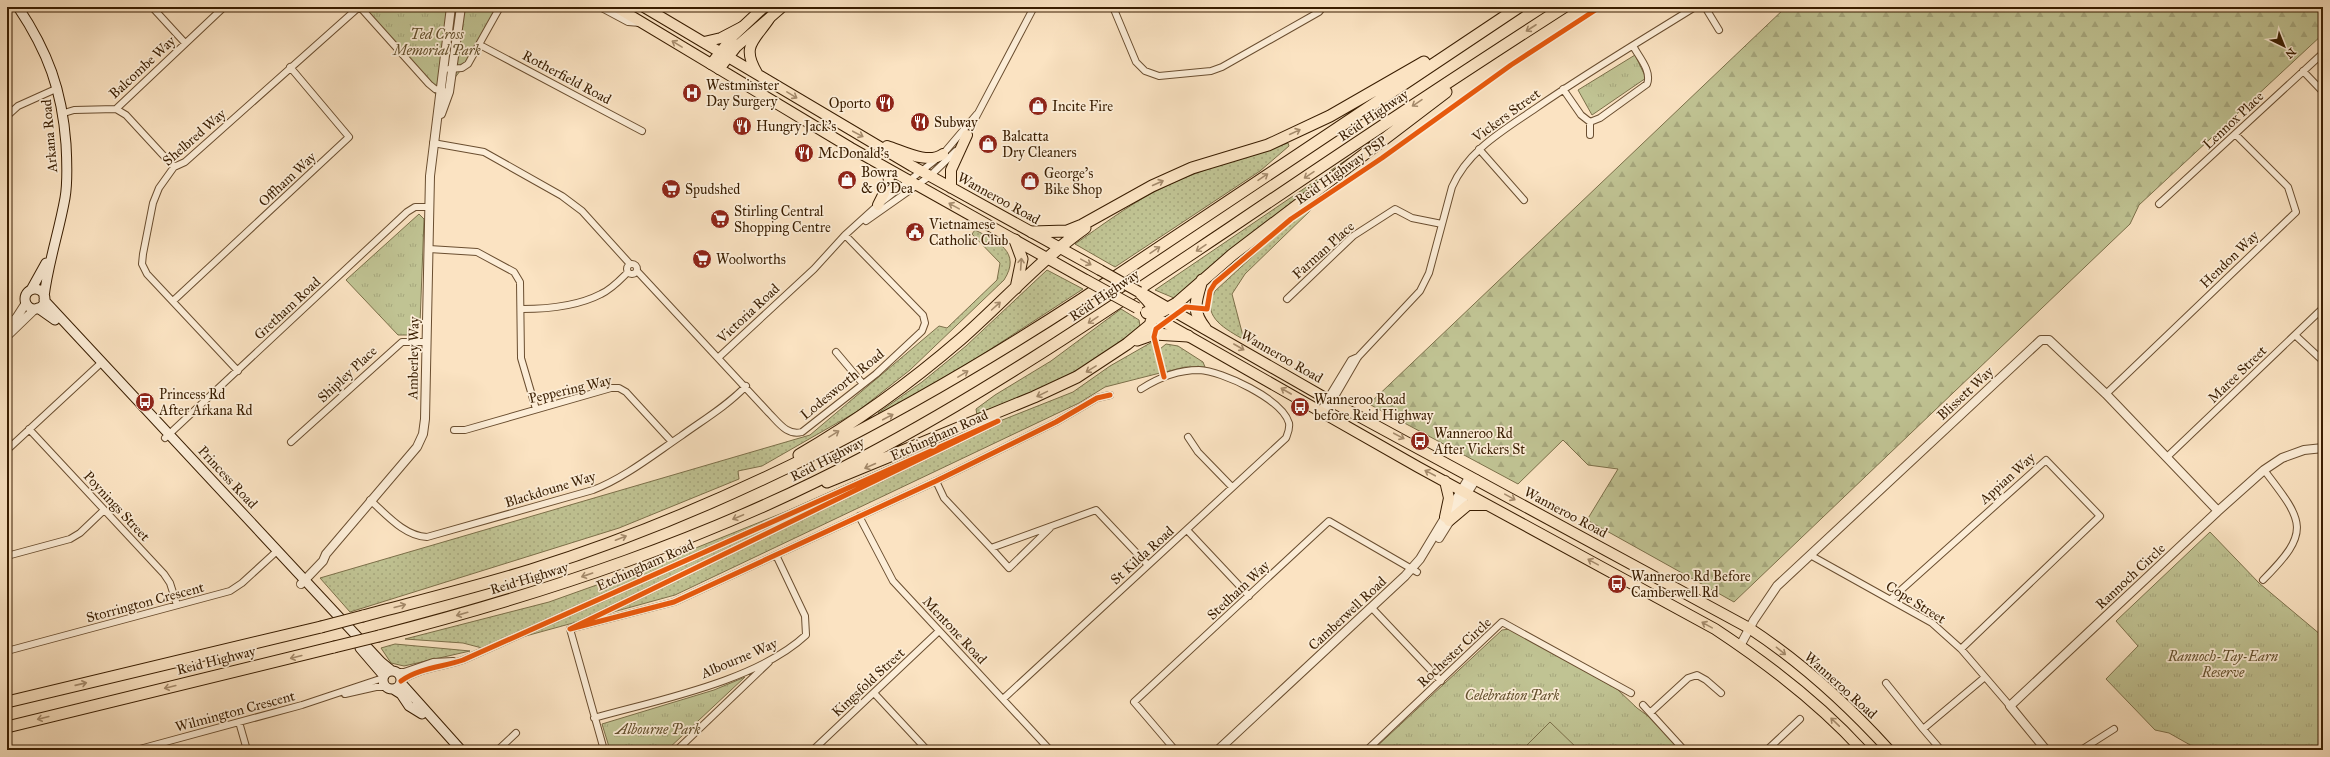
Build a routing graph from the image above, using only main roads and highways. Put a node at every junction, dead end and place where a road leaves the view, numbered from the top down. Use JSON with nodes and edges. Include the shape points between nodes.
{"nodes":[{"id":1,"x":18,"y":7,"type":"edge"},
{"id":2,"x":616,"y":7,"type":"edge"},
{"id":3,"x":644,"y":7,"type":"edge"},
{"id":4,"x":764,"y":7,"type":"edge"},
{"id":5,"x":782,"y":7,"type":"edge"},
{"id":6,"x":1519,"y":7,"type":"edge"},
{"id":7,"x":1564,"y":7,"type":"edge"},
{"id":8,"x":769,"y":19,"type":"junction"},
{"id":9,"x":742,"y":27,"type":"junction"},
{"id":10,"x":1477,"y":34,"type":"junction"},
{"id":11,"x":704,"y":42,"type":"junction"},
{"id":12,"x":1496,"y":51,"type":"junction"},
{"id":13,"x":724,"y":54,"type":"junction"},
{"id":14,"x":715,"y":66,"type":"junction"},
{"id":15,"x":758,"y":75,"type":"junction"},
{"id":16,"x":967,"y":135,"type":"road end"},
{"id":17,"x":872,"y":142,"type":"junction"},
{"id":18,"x":943,"y":154,"type":"road end"},
{"id":19,"x":888,"y":169,"type":"junction"},
{"id":20,"x":951,"y":188,"type":"junction"},
{"id":21,"x":1125,"y":200,"type":"junction"},
{"id":22,"x":878,"y":205,"type":"road end"},
{"id":23,"x":1032,"y":232,"type":"junction"},
{"id":24,"x":1015,"y":240,"type":"junction"},
{"id":25,"x":53,"y":248,"type":"junction"},
{"id":26,"x":1060,"y":248,"type":"junction"},
{"id":27,"x":1048,"y":258,"type":"junction"},
{"id":28,"x":1202,"y":280,"type":"junction"},
{"id":29,"x":1016,"y":288,"type":"junction"},
{"id":30,"x":31,"y":290,"type":"junction"},
{"id":31,"x":1146,"y":296,"type":"junction"},
{"id":32,"x":44,"y":299,"type":"junction"},
{"id":33,"x":1170,"y":307,"type":"junction"},
{"id":34,"x":37,"y":309,"type":"junction"},
{"id":35,"x":1148,"y":312,"type":"junction"},
{"id":36,"x":1205,"y":328,"type":"junction"},
{"id":37,"x":1188,"y":336,"type":"junction"},
{"id":38,"x":1127,"y":344,"type":"junction"},
{"id":39,"x":99,"y":365,"type":"junction"},
{"id":40,"x":1445,"y":481,"type":"junction"},
{"id":41,"x":740,"y":490,"type":"junction"},
{"id":42,"x":774,"y":502,"type":"junction"},
{"id":43,"x":1489,"y":505,"type":"junction"},
{"id":44,"x":389,"y":674,"type":"junction"},
{"id":45,"x":401,"y":682,"type":"junction"},
{"id":46,"x":390,"y":688,"type":"junction"},
{"id":47,"x":7,"y":702,"type":"edge"},
{"id":48,"x":7,"y":727,"type":"edge"},
{"id":49,"x":455,"y":750,"type":"edge"},
{"id":50,"x":461,"y":750,"type":"edge"},
{"id":51,"x":1862,"y":750,"type":"edge"},
{"id":52,"x":1889,"y":750,"type":"edge"}],
"edges":[{"from":1,"to":25,"type":"main road","name":"Arkana Road","via":[[48,58],[64,113],[68,166],[65,198]]},
{"from":14,"to":2,"type":"main road","name":"Wanneroo Road","one_way":true},
{"from":3,"to":11,"type":"main road","name":"Wanneroo Road"},
{"from":4,"to":9,"type":"main road"},
{"from":5,"to":8,"type":"main road"},
{"from":6,"to":10,"type":"highway","name":"Reid Highway"},
{"from":7,"to":12,"type":"highway","name":"Reid Highway","one_way":true},
{"from":8,"to":13,"type":"main road"},
{"from":8,"to":15,"type":"main road","via":[[748,50],[750,62]]},
{"from":9,"to":11,"type":"main road","via":[[721,38]]},
{"from":9,"to":13,"type":"main road"},
{"from":21,"to":10,"type":"highway","one_way":true,"via":[[1192,168],[1268,145],[1330,116],[1417,65]]},
{"from":41,"to":10,"type":"highway","name":"Reid Highway","one_way":true,"via":[[892,415],[1014,343]]},
{"from":11,"to":13,"type":"main road","name":"Wanneroo Road"},
{"from":12,"to":28,"type":"highway"},
{"from":12,"to":42,"type":"highway","name":"Reid Highway","one_way":true,"via":[[1044,353],[957,406],[860,460]]},
{"from":13,"to":14,"type":"main road"},
{"from":13,"to":15,"type":"main road","name":"Wanneroo Road"},
{"from":14,"to":19,"type":"main road","name":"Wanneroo Road"},
{"from":15,"to":17,"type":"main road","name":"Wanneroo Road","one_way":true},
{"from":16,"to":20,"type":"main road","via":[[951,170]]},
{"from":17,"to":18,"type":"main road","via":[[926,159]]},
{"from":17,"to":20,"type":"main road","name":"Wanneroo Road"},
{"from":19,"to":22,"type":"main road","via":[[890,183]]},
{"from":24,"to":19,"type":"main road","name":"Wanneroo Road","one_way":true},
{"from":20,"to":23,"type":"main road","name":"Wanneroo Road"},
{"from":21,"to":23,"type":"highway","via":[[1067,231]]},
{"from":21,"to":26,"type":"highway"},
{"from":23,"to":26,"type":"main road","name":"Wanneroo Road"},
{"from":24,"to":27,"type":"main road","name":"Wanneroo Road"},
{"from":29,"to":24,"type":"highway","one_way":true,"via":[[1022,259]]},
{"from":25,"to":30,"type":"main road","name":"Arkana Road"},
{"from":25,"to":32,"type":"main road","name":"Arkana Road"},
{"from":26,"to":27,"type":"highway"},
{"from":26,"to":31,"type":"main road","name":"Wanneroo Road","one_way":true,"bridge":true},
{"from":27,"to":29,"type":"highway"},
{"from":27,"to":35,"type":"main road","name":"Wanneroo Road","bridge":true},
{"from":28,"to":33,"type":"highway"},
{"from":28,"to":36,"type":"highway","via":[[1196,314]]},
{"from":41,"to":29,"type":"highway","one_way":true,"via":[[827,439],[884,401],[961,339]]},
{"from":30,"to":32,"type":"main road","via":[[40,291]]},
{"from":30,"to":34,"type":"main road","via":[[26,295],[26,303]]},
{"from":31,"to":33,"type":"main road","name":"Wanneroo Road"},
{"from":31,"to":35,"type":"highway"},
{"from":32,"to":34,"type":"main road"},
{"from":32,"to":39,"type":"main road","name":"Princess Road"},
{"from":33,"to":35,"type":"highway"},
{"from":33,"to":36,"type":"main road","name":"Wanneroo Road"},
{"from":34,"to":39,"type":"main road","name":"Princess Road","via":[[49,314]]},
{"from":35,"to":37,"type":"main road","name":"Wanneroo Road"},
{"from":35,"to":38,"type":"highway","via":[[1150,325]]},
{"from":36,"to":52,"type":"main road","name":"Wanneroo Road","one_way":true,"via":[[1330,400],[1749,628],[1826,688]]},
{"from":37,"to":38,"type":"highway","via":[[1154,334]]},
{"from":40,"to":37,"type":"main road","name":"Wanneroo Road","one_way":true},
{"from":38,"to":42,"type":"highway","one_way":true,"via":[[1077,377],[1034,398],[859,471]]},
{"from":39,"to":44,"type":"main road","name":"Princess Road"},
{"from":40,"to":43,"type":"main road","name":"Wanneroo Road"},
{"from":40,"to":43,"type":"main road","via":[[1449,498],[1447,519],[1468,505]]},
{"from":47,"to":41,"type":"highway","name":"Reid Highway","one_way":true,"bridge":true,"via":[[321,627],[532,570]]},
{"from":42,"to":48,"type":"highway","name":"Reid Highway","one_way":true,"bridge":true,"via":[[613,567],[536,592],[334,648]]},
{"from":51,"to":43,"type":"main road","name":"Wanneroo Road","one_way":true,"via":[[1811,700],[1715,629]]},
{"from":44,"to":45,"type":"main road","via":[[400,675]]},
{"from":44,"to":46,"type":"main road"},
{"from":45,"to":46,"type":"main road"},
{"from":45,"to":50,"type":"main road"},
{"from":46,"to":49,"type":"main road","via":[[401,694],[409,706],[422,714]]}]}
